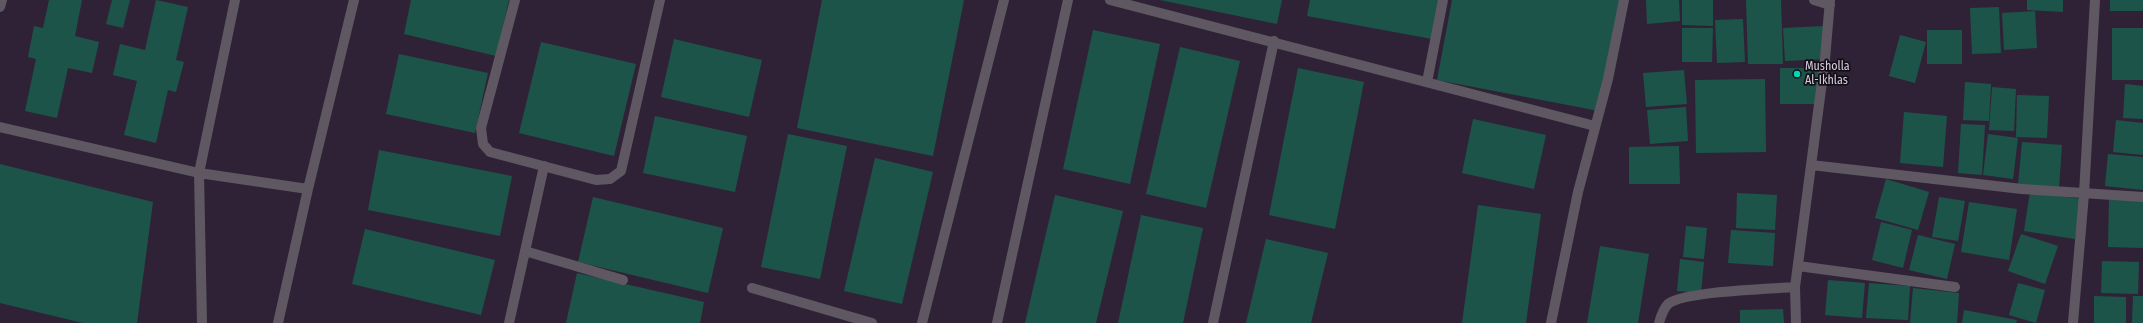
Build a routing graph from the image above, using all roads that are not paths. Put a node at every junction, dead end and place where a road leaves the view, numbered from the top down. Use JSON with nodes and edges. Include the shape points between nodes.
{"nodes":[{"id":1,"x":2,"y":0,"type":"edge"},
{"id":2,"x":235,"y":0,"type":"edge"},
{"id":3,"x":354,"y":0,"type":"edge"},
{"id":4,"x":515,"y":0,"type":"edge"},
{"id":5,"x":660,"y":0,"type":"edge"},
{"id":6,"x":1004,"y":0,"type":"edge"},
{"id":7,"x":1068,"y":0,"type":"edge"},
{"id":8,"x":1110,"y":0,"type":"edge"},
{"id":9,"x":1443,"y":0,"type":"edge"},
{"id":10,"x":1624,"y":0,"type":"edge"},
{"id":11,"x":1814,"y":0,"type":"edge"},
{"id":12,"x":2095,"y":0,"type":"edge"},
{"id":13,"x":1830,"y":3,"type":"edge"},
{"id":14,"x":0,"y":7,"type":"edge"},
{"id":15,"x":1274,"y":41,"type":"junction"},
{"id":16,"x":1427,"y":82,"type":"junction"},
{"id":17,"x":1595,"y":126,"type":"junction"},
{"id":18,"x":0,"y":127,"type":"edge"},
{"id":19,"x":1811,"y":165,"type":"junction"},
{"id":20,"x":544,"y":166,"type":"junction"},
{"id":21,"x":199,"y":173,"type":"junction"},
{"id":22,"x":308,"y":189,"type":"junction"},
{"id":23,"x":2084,"y":194,"type":"junction"},
{"id":24,"x":2143,"y":197,"type":"edge"},
{"id":25,"x":525,"y":252,"type":"junction"},
{"id":26,"x":1798,"y":266,"type":"junction"},
{"id":27,"x":623,"y":280,"type":"dead end"},
{"id":28,"x":1795,"y":287,"type":"junction"},
{"id":29,"x":1955,"y":287,"type":"dead end"},
{"id":30,"x":752,"y":288,"type":"dead end"},
{"id":31,"x":202,"y":323,"type":"edge"},
{"id":32,"x":278,"y":323,"type":"edge"},
{"id":33,"x":509,"y":323,"type":"edge"},
{"id":34,"x":872,"y":323,"type":"edge"},
{"id":35,"x":922,"y":323,"type":"edge"},
{"id":36,"x":997,"y":323,"type":"edge"},
{"id":37,"x":1213,"y":323,"type":"edge"},
{"id":38,"x":1551,"y":323,"type":"edge"},
{"id":39,"x":1659,"y":323,"type":"edge"},
{"id":40,"x":1796,"y":323,"type":"edge"},
{"id":41,"x":2073,"y":323,"type":"edge"}],
"edges":[{"from":1,"to":14,"type":"street"},
{"from":2,"to":21,"type":"street"},
{"from":3,"to":22,"type":"street"},
{"from":4,"to":20,"type":"street","via":[[481,136],[483,144],[490,152]]},
{"from":5,"to":20,"type":"street","via":[[621,171],[610,179],[596,180]]},
{"from":6,"to":35,"type":"street"},
{"from":7,"to":36,"type":"street"},
{"from":8,"to":15,"type":"street"},
{"from":9,"to":16,"type":"street"},
{"from":10,"to":17,"type":"street","via":[[1608,79]]},
{"from":11,"to":13,"type":"street"},
{"from":12,"to":23,"type":"street"},
{"from":13,"to":19,"type":"street","via":[[1826,59]]},
{"from":15,"to":16,"type":"street"},
{"from":15,"to":37,"type":"street"},
{"from":16,"to":17,"type":"street"},
{"from":17,"to":38,"type":"street","via":[[1578,192]]},
{"from":18,"to":21,"type":"street"},
{"from":19,"to":23,"type":"street"},
{"from":19,"to":26,"type":"street"},
{"from":20,"to":25,"type":"street"},
{"from":21,"to":22,"type":"street"},
{"from":21,"to":31,"type":"street"},
{"from":22,"to":32,"type":"street"},
{"from":23,"to":24,"type":"street"},
{"from":23,"to":41,"type":"street"},
{"from":25,"to":27,"type":"street"},
{"from":25,"to":33,"type":"street"},
{"from":26,"to":28,"type":"street"},
{"from":26,"to":29,"type":"street"},
{"from":28,"to":39,"type":"street","via":[[1685,296],[1668,304]]},
{"from":28,"to":40,"type":"street"},
{"from":30,"to":34,"type":"street"}]}
